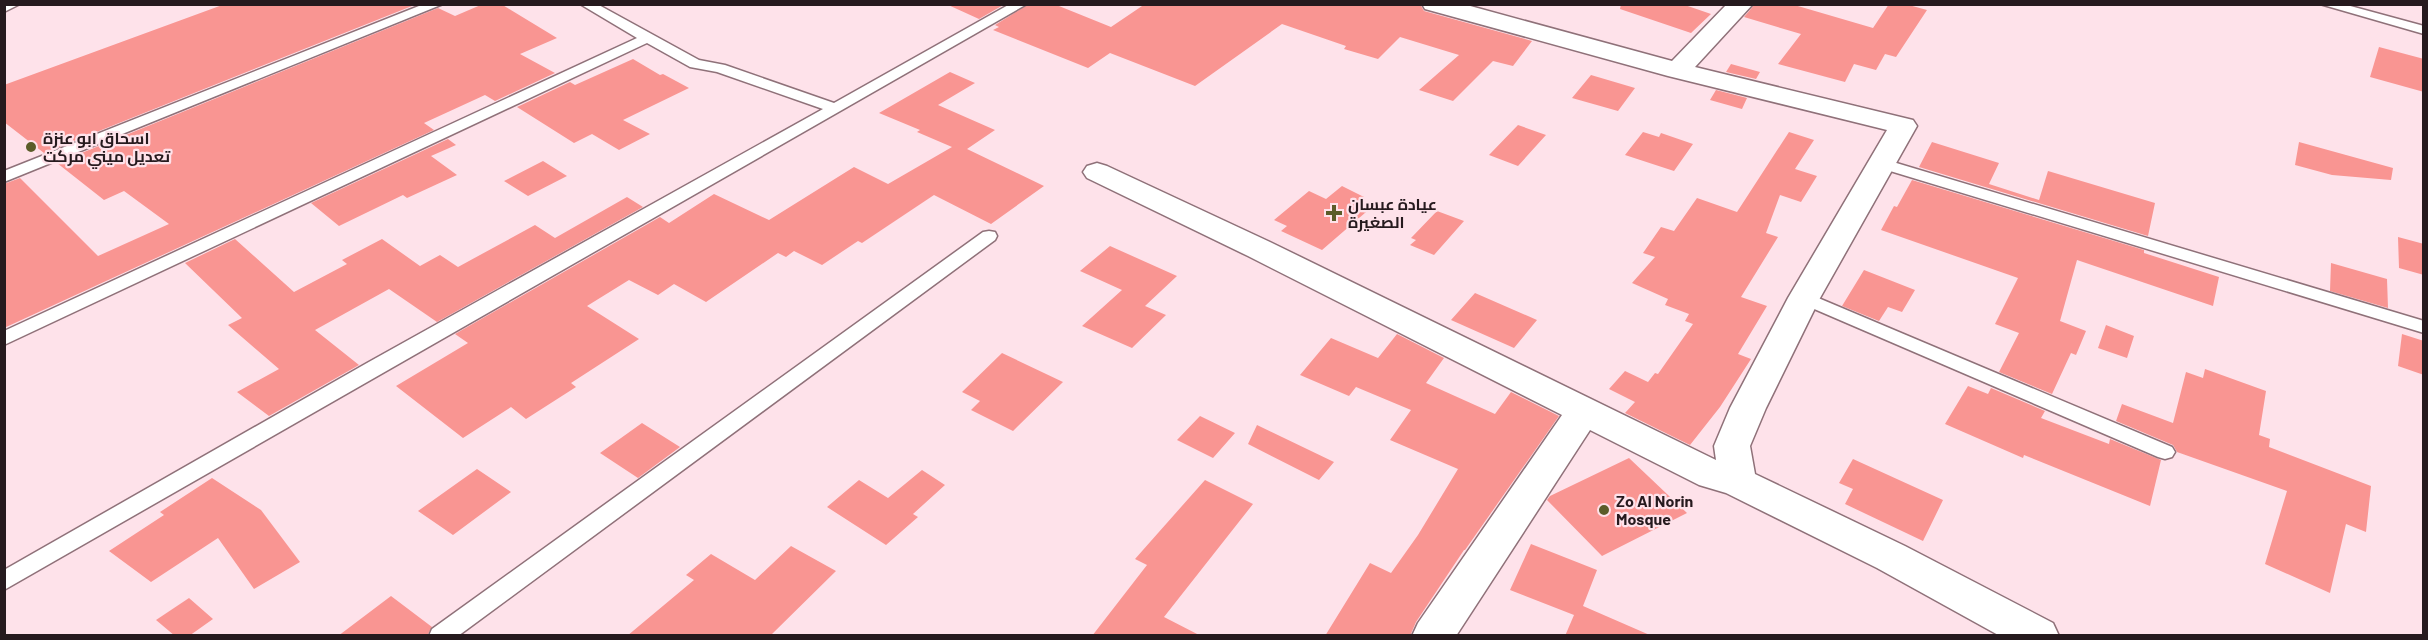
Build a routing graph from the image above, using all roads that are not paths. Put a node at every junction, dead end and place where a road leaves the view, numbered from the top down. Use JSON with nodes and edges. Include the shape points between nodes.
{"nodes":[{"id":1,"x":14,"y":4,"type":"edge"},
{"id":2,"x":437,"y":4,"type":"edge"},
{"id":3,"x":586,"y":4,"type":"edge"},
{"id":4,"x":1021,"y":4,"type":"edge"},
{"id":5,"x":1434,"y":4,"type":"edge"},
{"id":6,"x":1741,"y":4,"type":"edge"},
{"id":7,"x":2326,"y":4,"type":"edge"},
{"id":8,"x":4,"y":8,"type":"edge"},
{"id":9,"x":2371,"y":10,"type":"edge"},
{"id":10,"x":2424,"y":30,"type":"edge"},
{"id":11,"x":648,"y":38,"type":"junction"},
{"id":12,"x":1677,"y":70,"type":"junction"},
{"id":13,"x":837,"y":109,"type":"junction"},
{"id":14,"x":1883,"y":164,"type":"junction"},
{"id":15,"x":1096,"y":172,"type":"dead end"},
{"id":16,"x":4,"y":177,"type":"edge"},
{"id":17,"x":989,"y":236,"type":"dead end"},
{"id":18,"x":1804,"y":298,"type":"junction"},
{"id":19,"x":2424,"y":327,"type":"edge"},
{"id":20,"x":4,"y":339,"type":"edge"},
{"id":21,"x":1584,"y":410,"type":"junction"},
{"id":22,"x":2165,"y":452,"type":"dead end"},
{"id":23,"x":1737,"y":483,"type":"junction"},
{"id":24,"x":4,"y":581,"type":"edge"},
{"id":25,"x":440,"y":636,"type":"edge"},
{"id":26,"x":1433,"y":636,"type":"edge"},
{"id":27,"x":2037,"y":636,"type":"edge"}],
"edges":[{"from":1,"to":8,"type":"lane"},
{"from":2,"to":16,"type":"lane"},
{"from":3,"to":11,"type":"lane"},
{"from":4,"to":13,"type":"lane"},
{"from":5,"to":12,"type":"street"},
{"from":6,"to":12,"type":"street"},
{"from":7,"to":9,"type":"lane"},
{"from":9,"to":10,"type":"lane"},
{"from":11,"to":13,"type":"lane","via":[[695,64],[720,68]]},
{"from":11,"to":20,"type":"lane"},
{"from":12,"to":14,"type":"street","via":[[1903,126]]},
{"from":13,"to":24,"type":"lane"},
{"from":14,"to":18,"type":"street"},
{"from":14,"to":19,"type":"lane"},
{"from":15,"to":21,"type":"street"},
{"from":17,"to":25,"type":"lane"},
{"from":18,"to":22,"type":"lane"},
{"from":18,"to":23,"type":"street","via":[[1732,446]]},
{"from":21,"to":23,"type":"street","via":[[1712,475]]},
{"from":21,"to":26,"type":"street"},
{"from":23,"to":27,"type":"street","via":[[1891,557]]}]}
